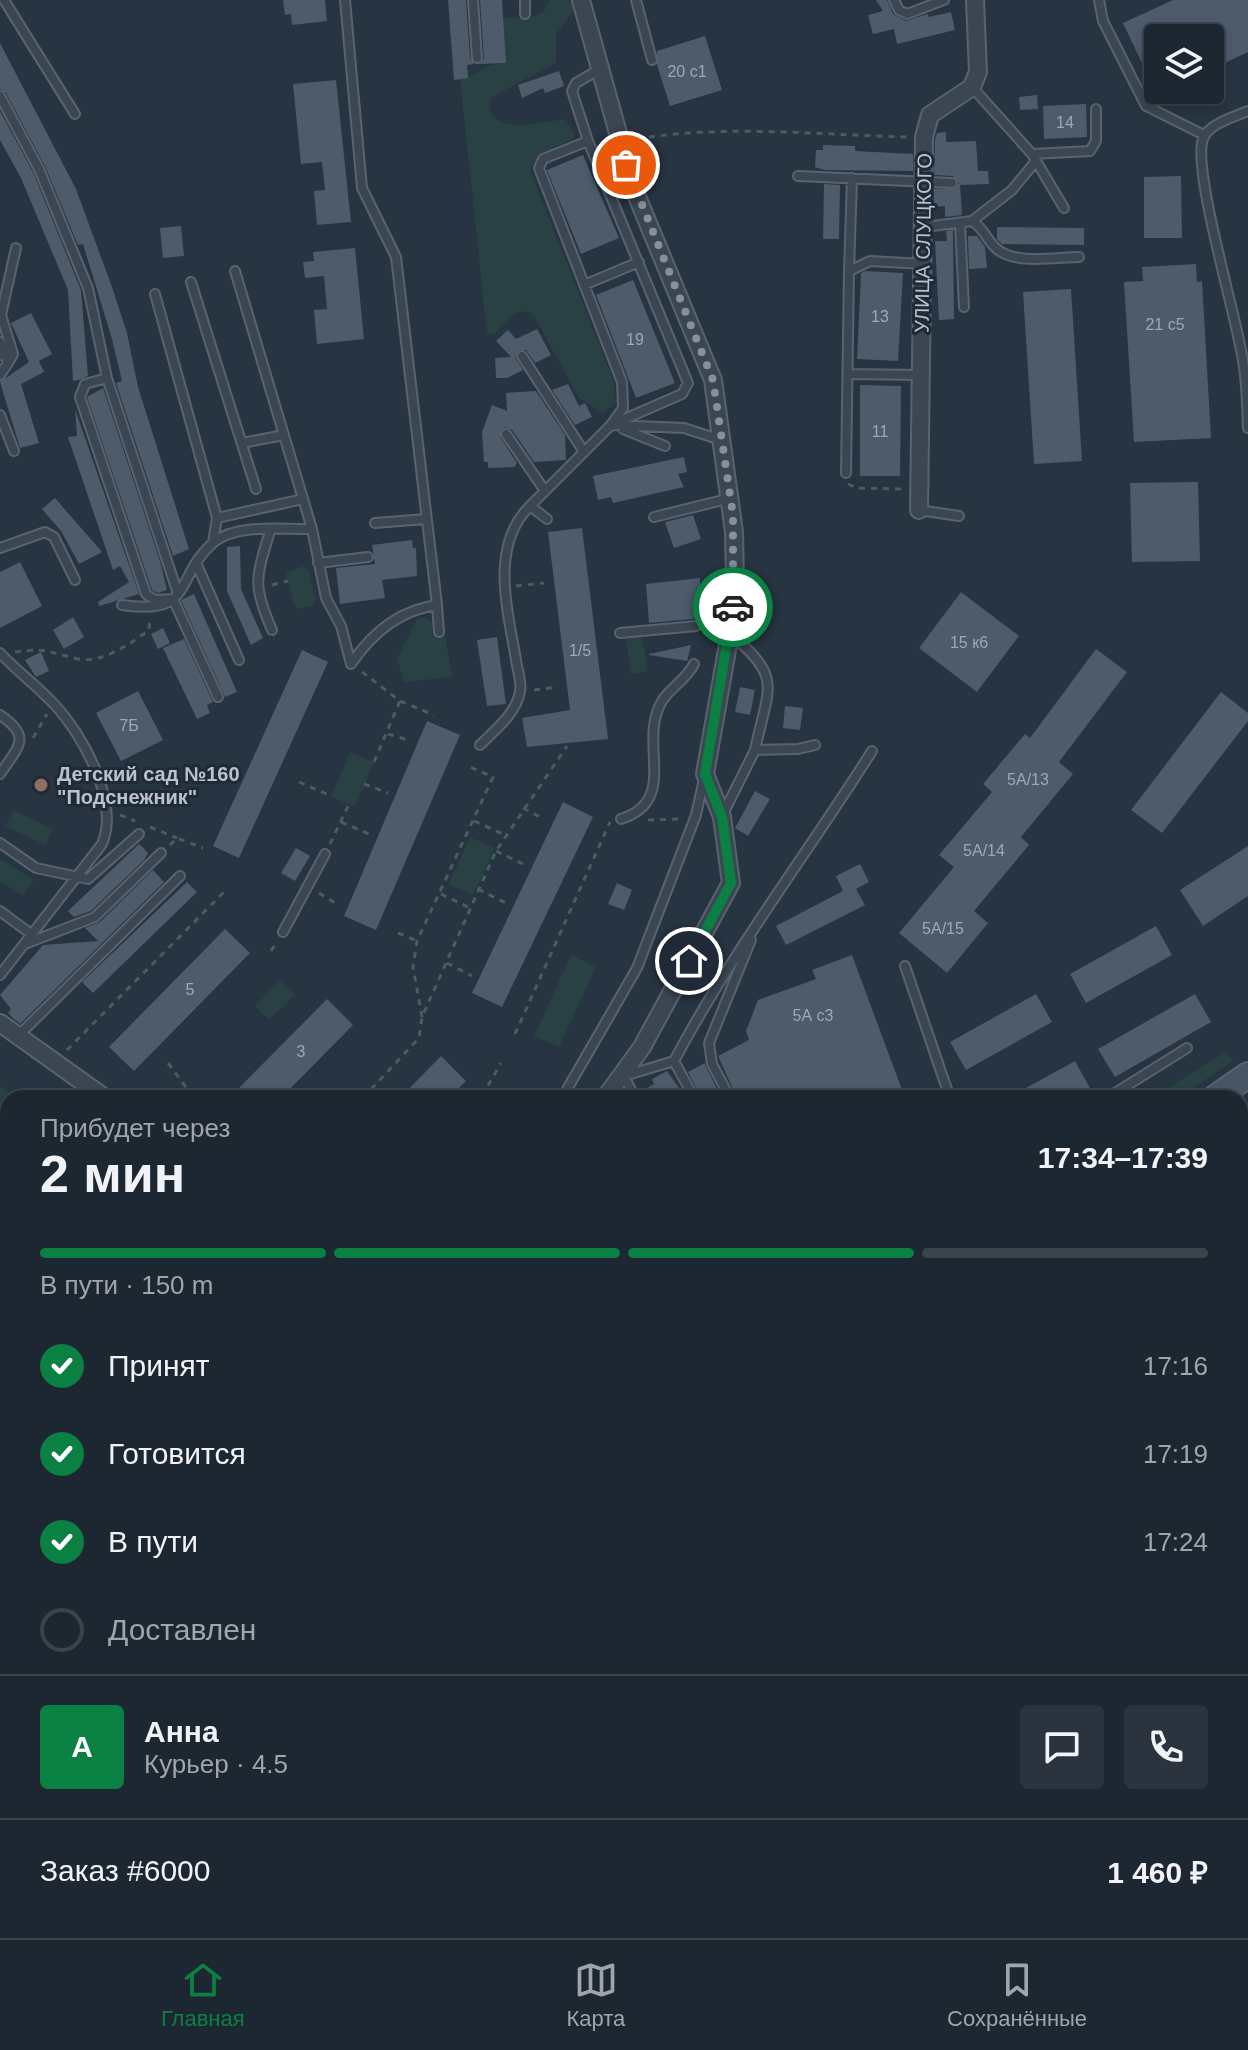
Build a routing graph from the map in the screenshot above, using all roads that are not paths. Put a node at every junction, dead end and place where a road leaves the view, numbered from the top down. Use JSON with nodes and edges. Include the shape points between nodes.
{"nodes":[{"id":1,"x":4,"y":0,"type":"edge"},
{"id":2,"x":345,"y":0,"type":"edge"},
{"id":3,"x":473,"y":0,"type":"edge"},
{"id":4,"x":525,"y":0,"type":"edge"},
{"id":5,"x":581,"y":0,"type":"edge"},
{"id":6,"x":636,"y":0,"type":"edge"},
{"id":7,"x":894,"y":0,"type":"edge"},
{"id":8,"x":944,"y":0,"type":"edge"},
{"id":9,"x":975,"y":0,"type":"edge"},
{"id":10,"x":1099,"y":0,"type":"edge"},
{"id":11,"x":525,"y":14,"type":"dead end"},
{"id":12,"x":477,"y":58,"type":"dead end"},
{"id":13,"x":652,"y":60,"type":"dead end"},
{"id":14,"x":600,"y":69,"type":"junction"},
{"id":15,"x":972,"y":87,"type":"junction"},
{"id":16,"x":0,"y":96,"type":"edge"},
{"id":17,"x":1096,"y":109,"type":"dead end"},
{"id":18,"x":1248,"y":111,"type":"edge"},
{"id":19,"x":75,"y":114,"type":"dead end"},
{"id":20,"x":1204,"y":135,"type":"junction"},
{"id":21,"x":588,"y":141,"type":"junction"},
{"id":22,"x":1034,"y":158,"type":"junction"},
{"id":23,"x":798,"y":176,"type":"dead end"},
{"id":24,"x":852,"y":178,"type":"junction"},
{"id":25,"x":924,"y":182,"type":"junction"},
{"id":26,"x":952,"y":183,"type":"dead end"},
{"id":27,"x":1064,"y":208,"type":"dead end"},
{"id":28,"x":972,"y":221,"type":"junction"},
{"id":29,"x":960,"y":223,"type":"junction"},
{"id":30,"x":924,"y":227,"type":"junction"},
{"id":31,"x":16,"y":248,"type":"dead end"},
{"id":32,"x":1079,"y":257,"type":"dead end"},
{"id":33,"x":639,"y":262,"type":"junction"},
{"id":34,"x":924,"y":265,"type":"junction"},
{"id":35,"x":235,"y":271,"type":"dead end"},
{"id":36,"x":849,"y":271,"type":"junction"},
{"id":37,"x":191,"y":282,"type":"dead end"},
{"id":38,"x":584,"y":285,"type":"junction"},
{"id":39,"x":155,"y":294,"type":"dead end"},
{"id":40,"x":964,"y":307,"type":"dead end"},
{"id":41,"x":0,"y":342,"type":"edge"},
{"id":42,"x":3,"y":353,"type":"edge"},
{"id":43,"x":522,"y":356,"type":"dead end"},
{"id":44,"x":8,"y":363,"type":"junction"},
{"id":45,"x":848,"y":374,"type":"junction"},
{"id":46,"x":0,"y":375,"type":"edge"},
{"id":47,"x":920,"y":375,"type":"junction"},
{"id":48,"x":107,"y":378,"type":"junction"},
{"id":49,"x":0,"y":415,"type":"edge"},
{"id":50,"x":611,"y":425,"type":"junction"},
{"id":51,"x":1248,"y":428,"type":"edge"},
{"id":52,"x":506,"y":434,"type":"dead end"},
{"id":53,"x":284,"y":435,"type":"junction"},
{"id":54,"x":722,"y":440,"type":"junction"},
{"id":55,"x":242,"y":443,"type":"junction"},
{"id":56,"x":665,"y":446,"type":"dead end"},
{"id":57,"x":14,"y":451,"type":"dead end"},
{"id":58,"x":584,"y":452,"type":"junction"},
{"id":59,"x":846,"y":473,"type":"road end"},
{"id":60,"x":256,"y":489,"type":"dead end"},
{"id":61,"x":545,"y":491,"type":"junction"},
{"id":62,"x":731,"y":498,"type":"junction"},
{"id":63,"x":303,"y":499,"type":"junction"},
{"id":64,"x":530,"y":506,"type":"junction"},
{"id":65,"x":919,"y":510,"type":"joint"},
{"id":66,"x":959,"y":516,"type":"dead end"},
{"id":67,"x":654,"y":517,"type":"dead end"},
{"id":68,"x":217,"y":518,"type":"junction"},
{"id":69,"x":426,"y":519,"type":"junction"},
{"id":70,"x":547,"y":519,"type":"dead end"},
{"id":71,"x":375,"y":523,"type":"dead end"},
{"id":72,"x":312,"y":529,"type":"junction"},
{"id":73,"x":270,"y":531,"type":"junction"},
{"id":74,"x":213,"y":542,"type":"junction"},
{"id":75,"x":0,"y":548,"type":"edge"},
{"id":76,"x":368,"y":557,"type":"dead end"},
{"id":77,"x":318,"y":563,"type":"junction"},
{"id":78,"x":197,"y":565,"type":"junction"},
{"id":79,"x":75,"y":580,"type":"dead end"},
{"id":80,"x":175,"y":596,"type":"junction"},
{"id":81,"x":122,"y":605,"type":"dead end"},
{"id":82,"x":437,"y":605,"type":"junction"},
{"id":83,"x":696,"y":626,"type":"dead end"},
{"id":84,"x":272,"y":630,"type":"dead end"},
{"id":85,"x":439,"y":632,"type":"dead end"},
{"id":86,"x":620,"y":633,"type":"dead end"},
{"id":87,"x":730,"y":633,"type":"junction"},
{"id":88,"x":1,"y":654,"type":"edge"},
{"id":89,"x":239,"y":660,"type":"dead end"},
{"id":90,"x":694,"y":664,"type":"dead end"},
{"id":91,"x":218,"y":697,"type":"dead end"},
{"id":92,"x":0,"y":715,"type":"edge"},
{"id":93,"x":480,"y":745,"type":"dead end"},
{"id":94,"x":815,"y":745,"type":"dead end"},
{"id":95,"x":755,"y":750,"type":"junction"},
{"id":96,"x":872,"y":751,"type":"dead end"},
{"id":97,"x":0,"y":774,"type":"edge"},
{"id":98,"x":705,"y":774,"type":"junction"},
{"id":99,"x":617,"y":817,"type":"road end"},
{"id":100,"x":722,"y":817,"type":"junction"},
{"id":101,"x":139,"y":834,"type":"dead end"},
{"id":102,"x":0,"y":843,"type":"edge"},
{"id":103,"x":161,"y":853,"type":"road end"},
{"id":104,"x":325,"y":854,"type":"road end"},
{"id":105,"x":180,"y":876,"type":"dead end"},
{"id":106,"x":74,"y":878,"type":"junction"},
{"id":107,"x":0,"y":911,"type":"edge"},
{"id":108,"x":756,"y":924,"type":"junction"},
{"id":109,"x":283,"y":932,"type":"dead end"},
{"id":110,"x":31,"y":934,"type":"junction"},
{"id":111,"x":23,"y":945,"type":"junction"},
{"id":112,"x":905,"y":966,"type":"dead end"},
{"id":113,"x":0,"y":975,"type":"edge"},
{"id":114,"x":0,"y":1023,"type":"edge"},
{"id":115,"x":18,"y":1036,"type":"junction"},
{"id":116,"x":1187,"y":1048,"type":"dead end"},
{"id":117,"x":674,"y":1061,"type":"junction"},
{"id":118,"x":1248,"y":1075,"type":"edge"},
{"id":119,"x":624,"y":1076,"type":"junction"},
{"id":120,"x":93,"y":1090,"type":"edge"},
{"id":121,"x":567,"y":1090,"type":"edge"},
{"id":122,"x":612,"y":1090,"type":"edge"},
{"id":123,"x":631,"y":1090,"type":"edge"},
{"id":124,"x":690,"y":1090,"type":"edge"},
{"id":125,"x":726,"y":1090,"type":"edge"},
{"id":126,"x":947,"y":1090,"type":"edge"},
{"id":127,"x":1120,"y":1090,"type":"edge"},
{"id":128,"x":1226,"y":1090,"type":"edge"}],
"edges":[{"from":1,"to":19,"type":"lane"},
{"from":2,"to":69,"type":"lane","via":[[362,188],[396,257]]},
{"from":3,"to":12,"type":"lane"},
{"from":4,"to":11,"type":"lane"},
{"from":5,"to":14,"type":"street"},
{"from":6,"to":13,"type":"lane"},
{"from":7,"to":8,"type":"lane","via":[[907,14]]},
{"from":9,"to":15,"type":"street","via":[[978,72]]},
{"from":10,"to":20,"type":"lane","via":[[1103,21],[1146,106]]},
{"from":14,"to":21,"type":"lane","via":[[572,91]]},
{"from":14,"to":54,"type":"street","via":[[633,187],[709,368]]},
{"from":15,"to":22,"type":"lane"},
{"from":15,"to":25,"type":"street","name":"УЛИЦА СЛУЦКОГО","via":[[930,115],[924,137]]},
{"from":16,"to":48,"type":"lane","via":[[39,169],[78,262],[91,297]]},
{"from":17,"to":22,"type":"lane","via":[[1096,141],[1090,151]]},
{"from":18,"to":20,"type":"lane"},
{"from":20,"to":51,"type":"lane","via":[[1209,210],[1244,362]]},
{"from":21,"to":33,"type":"lane"},
{"from":21,"to":38,"type":"lane","via":[[543,159],[539,168]]},
{"from":22,"to":27,"type":"lane"},
{"from":22,"to":28,"type":"lane","via":[[1012,190]]},
{"from":23,"to":24,"type":"lane"},
{"from":24,"to":25,"type":"lane"},
{"from":24,"to":36,"type":"lane"},
{"from":25,"to":26,"type":"lane"},
{"from":25,"to":30,"type":"street","name":"УЛИЦА СЛУЦКОГО"},
{"from":28,"to":29,"type":"lane"},
{"from":28,"to":32,"type":"lane","via":[[997,250],[1013,256]]},
{"from":29,"to":30,"type":"lane"},
{"from":29,"to":40,"type":"lane"},
{"from":30,"to":34,"type":"street","name":"УЛИЦА СЛУЦКОГО"},
{"from":31,"to":44,"type":"lane","via":[[1,315],[13,354]]},
{"from":33,"to":38,"type":"lane"},
{"from":33,"to":50,"type":"lane","via":[[687,388]]},
{"from":34,"to":36,"type":"lane","via":[[870,261]]},
{"from":34,"to":47,"type":"street","name":"УЛИЦА СЛУЦКОГО"},
{"from":35,"to":53,"type":"lane"},
{"from":36,"to":45,"type":"lane"},
{"from":37,"to":55,"type":"lane"},
{"from":38,"to":50,"type":"lane","via":[[622,382],[623,408]]},
{"from":39,"to":68,"type":"lane"},
{"from":41,"to":42,"type":"lane"},
{"from":42,"to":44,"type":"lane"},
{"from":43,"to":58,"type":"lane"},
{"from":44,"to":46,"type":"lane"},
{"from":45,"to":47,"type":"lane"},
{"from":45,"to":59,"type":"lane"},
{"from":47,"to":65,"type":"street","name":"УЛИЦА СЛУЦКОГО"},
{"from":48,"to":80,"type":"lane"},
{"from":48,"to":80,"type":"lane","via":[[85,384],[80,397],[146,594],[155,600]]},
{"from":49,"to":57,"type":"lane"},
{"from":50,"to":54,"type":"lane","via":[[684,428]]},
{"from":50,"to":56,"type":"lane"},
{"from":50,"to":58,"type":"lane"},
{"from":52,"to":61,"type":"lane"},
{"from":53,"to":55,"type":"lane"},
{"from":53,"to":63,"type":"lane"},
{"from":54,"to":62,"type":"street"},
{"from":55,"to":60,"type":"lane"},
{"from":58,"to":61,"type":"lane"},
{"from":61,"to":64,"type":"lane"},
{"from":62,"to":67,"type":"lane"},
{"from":62,"to":87,"type":"street","via":[[735,583]]},
{"from":63,"to":68,"type":"lane"},
{"from":63,"to":72,"type":"lane"},
{"from":64,"to":70,"type":"lane"},
{"from":64,"to":93,"type":"lane","via":[[511,534],[505,559],[504,587],[520,691],[509,715]]},
{"from":65,"to":66,"type":"lane"},
{"from":68,"to":74,"type":"lane"},
{"from":69,"to":71,"type":"lane"},
{"from":69,"to":82,"type":"lane"},
{"from":72,"to":73,"type":"lane"},
{"from":72,"to":77,"type":"lane"},
{"from":73,"to":74,"type":"lane","via":[[227,534]]},
{"from":73,"to":84,"type":"lane","via":[[257,589]]},
{"from":74,"to":78,"type":"lane"},
{"from":75,"to":79,"type":"lane","via":[[45,532],[54,537]]},
{"from":76,"to":77,"type":"lane"},
{"from":77,"to":82,"type":"lane","via":[[351,664],[378,630]]},
{"from":78,"to":80,"type":"lane"},
{"from":78,"to":89,"type":"lane"},
{"from":80,"to":81,"type":"lane","via":[[151,609]]},
{"from":80,"to":91,"type":"lane"},
{"from":82,"to":85,"type":"lane"},
{"from":83,"to":86,"type":"lane"},
{"from":87,"to":95,"type":"lane","via":[[766,669],[769,683]]},
{"from":87,"to":98,"type":"street"},
{"from":88,"to":106,"type":"lane","via":[[53,704],[79,739],[109,811],[102,844]]},
{"from":90,"to":99,"type":"lane","via":[[662,701],[648,802],[641,812]]},
{"from":92,"to":97,"type":"lane","via":[[21,736]]},
{"from":94,"to":95,"type":"lane"},
{"from":95,"to":100,"type":"lane"},
{"from":96,"to":108,"type":"lane"},
{"from":98,"to":100,"type":"street"},
{"from":98,"to":121,"type":"lane","via":[[696,815],[637,968]]},
{"from":100,"to":119,"type":"street","via":[[731,883]]},
{"from":101,"to":106,"type":"lane","via":[[96,874]]},
{"from":102,"to":106,"type":"lane","via":[[36,868]]},
{"from":103,"to":111,"type":"lane","via":[[95,917]]},
{"from":104,"to":109,"type":"lane"},
{"from":105,"to":115,"type":"lane"},
{"from":106,"to":110,"type":"lane"},
{"from":107,"to":110,"type":"lane"},
{"from":108,"to":117,"type":"lane"},
{"from":108,"to":125,"type":"lane","via":[[709,1043],[712,1064]]},
{"from":110,"to":111,"type":"lane"},
{"from":111,"to":113,"type":"lane"},
{"from":112,"to":126,"type":"lane"},
{"from":114,"to":115,"type":"street"},
{"from":115,"to":120,"type":"street"},
{"from":116,"to":127,"type":"lane"},
{"from":117,"to":119,"type":"lane"},
{"from":117,"to":124,"type":"lane"},
{"from":118,"to":128,"type":"main road"},
{"from":119,"to":122,"type":"street"},
{"from":119,"to":123,"type":"lane"}]}
